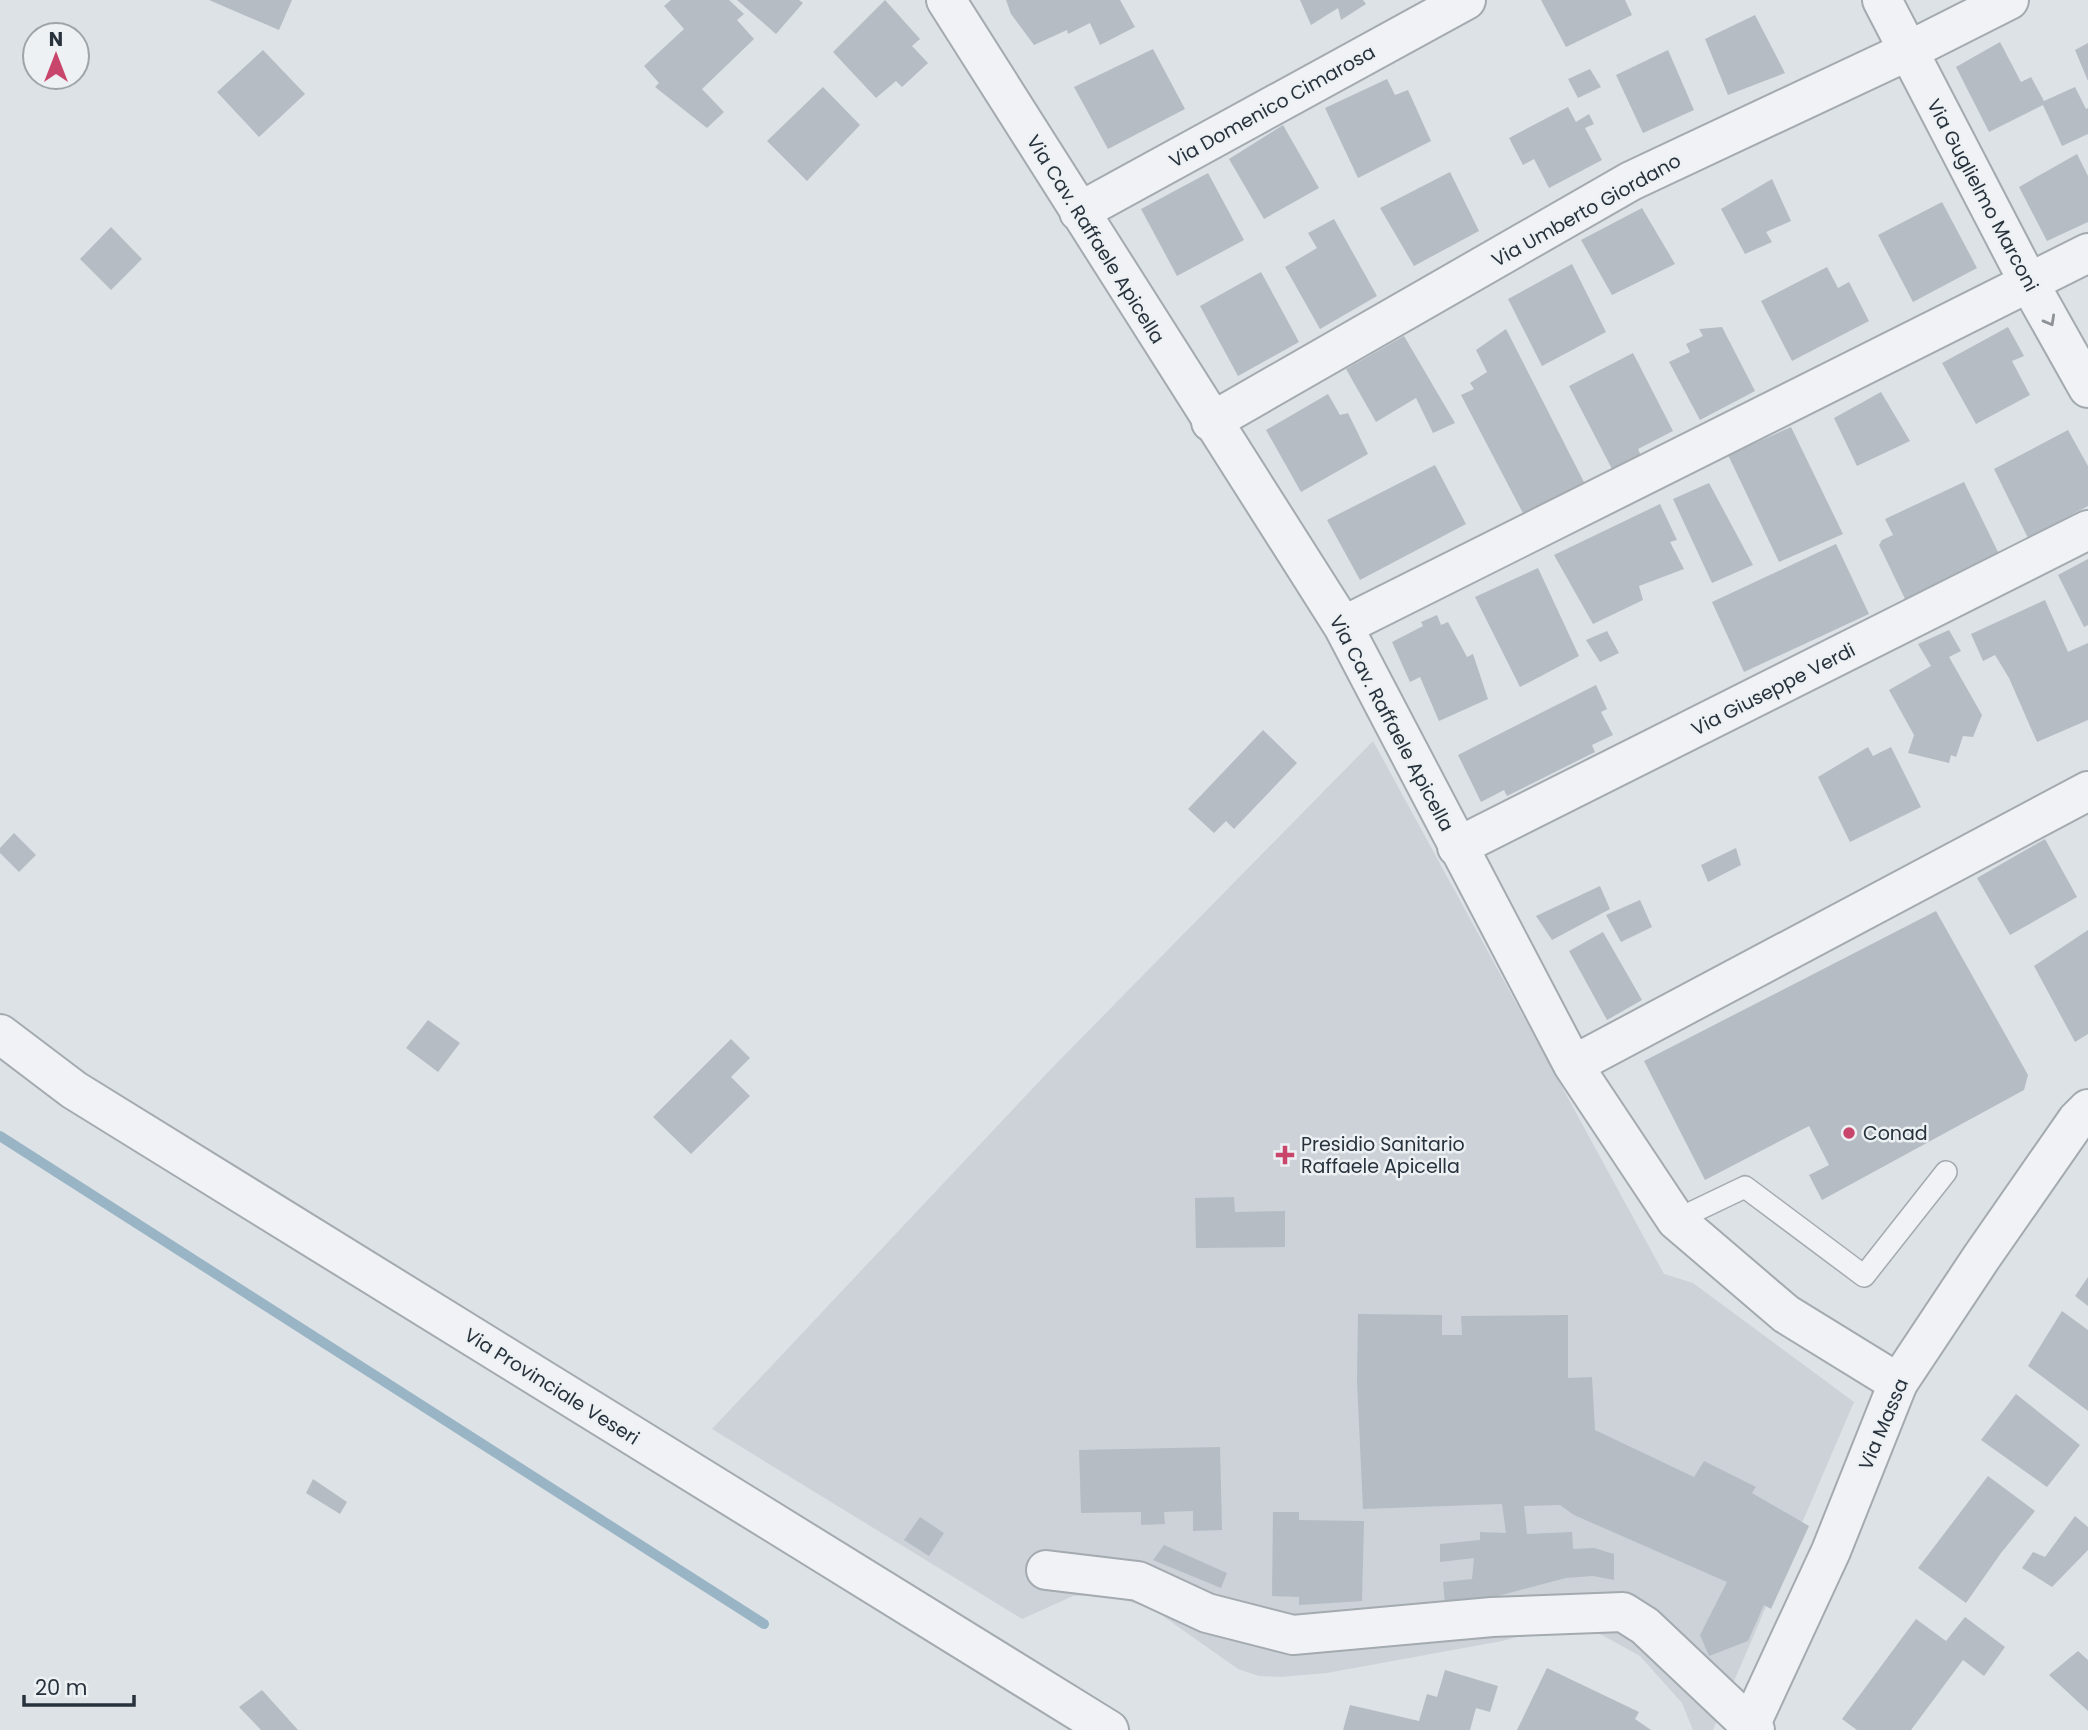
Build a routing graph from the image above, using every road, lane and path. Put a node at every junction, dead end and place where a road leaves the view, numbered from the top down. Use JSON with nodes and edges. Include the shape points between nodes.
{"nodes":[{"id":1,"x":946,"y":0,"type":"edge"},
{"id":2,"x":1466,"y":0,"type":"edge"},
{"id":3,"x":1882,"y":0,"type":"edge"},
{"id":4,"x":2009,"y":0,"type":"edge"},
{"id":5,"x":1908,"y":51,"type":"junction"},
{"id":6,"x":1079,"y":212,"type":"junction"},
{"id":7,"x":2088,"y":253,"type":"edge"},
{"id":8,"x":2029,"y":283,"type":"junction"},
{"id":9,"x":2088,"y":388,"type":"edge"},
{"id":10,"x":1211,"y":422,"type":"junction"},
{"id":11,"x":2088,"y":530,"type":"edge"},
{"id":12,"x":1343,"y":626,"type":"junction"},
{"id":13,"x":2088,"y":791,"type":"edge"},
{"id":14,"x":1457,"y":848,"type":"junction"},
{"id":15,"x":0,"y":1034,"type":"edge"},
{"id":16,"x":1573,"y":1065,"type":"junction"},
{"id":17,"x":2088,"y":1109,"type":"edge"},
{"id":18,"x":1946,"y":1172,"type":"dead end"},
{"id":19,"x":1676,"y":1220,"type":"junction"},
{"id":20,"x":1898,"y":1383,"type":"junction"},
{"id":21,"x":1046,"y":1570,"type":"dead end"},
{"id":22,"x":1751,"y":1729,"type":"edge"},
{"id":23,"x":1109,"y":1730,"type":"edge"}],
"edges":[{"from":1,"to":6,"type":"street","name":"Via Cav. Raffaele Apicella"},
{"from":2,"to":6,"type":"street","name":"Via Domenico Cimarosa"},
{"from":3,"to":5,"type":"street","name":"Via Guglielmo Marconi"},
{"from":4,"to":5,"type":"street","name":"Via Umberto Giordano"},
{"from":5,"to":8,"type":"street","name":"Via Guglielmo Marconi"},
{"from":5,"to":10,"type":"street","name":"Via Umberto Giordano","via":[[1631,181]]},
{"from":6,"to":10,"type":"street","name":"Via Cav. Raffaele Apicella"},
{"from":7,"to":8,"type":"street"},
{"from":8,"to":9,"type":"street","name":"Via Guglielmo Marconi","one_way":true},
{"from":8,"to":12,"type":"street"},
{"from":10,"to":12,"type":"street","name":"Via Cav. Raffaele Apicella"},
{"from":11,"to":14,"type":"street","name":"Via Giuseppe Verdi"},
{"from":12,"to":14,"type":"street","name":"Via Cav. Raffaele Apicella"},
{"from":13,"to":16,"type":"street"},
{"from":14,"to":16,"type":"street","name":"Via Cav. Raffaele Apicella"},
{"from":15,"to":23,"type":"street","name":"Via Provinciale Veseri","via":[[74,1090]]},
{"from":16,"to":19,"type":"street","name":"Via Cav. Raffaele Apicella"},
{"from":17,"to":20,"type":"street","name":"Via Massa"},
{"from":18,"to":19,"type":"lane","via":[[1864,1276],[1745,1187]]},
{"from":19,"to":20,"type":"street","name":"Via Cav. Raffaele Apicella","via":[[1786,1314]]},
{"from":20,"to":22,"type":"street","name":"Via Massa"},
{"from":21,"to":22,"type":"street","via":[[1138,1581],[1207,1613],[1293,1635],[1492,1617],[1623,1612],[1645,1626]]}]}
